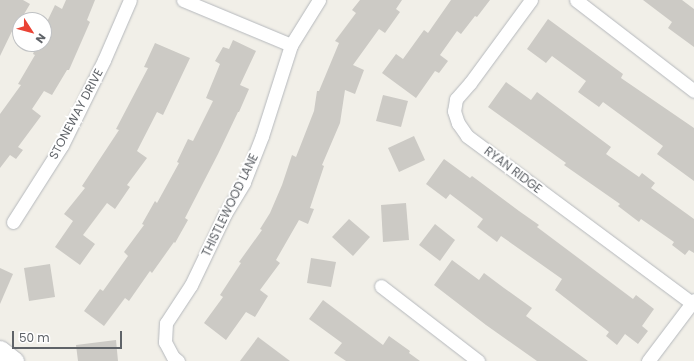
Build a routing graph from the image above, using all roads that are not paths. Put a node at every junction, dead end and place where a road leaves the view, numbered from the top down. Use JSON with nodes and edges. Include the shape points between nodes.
{"nodes":[{"id":1,"x":130,"y":0,"type":"edge"},
{"id":2,"x":183,"y":0,"type":"edge"},
{"id":3,"x":319,"y":0,"type":"edge"},
{"id":4,"x":531,"y":0,"type":"edge"},
{"id":5,"x":576,"y":0,"type":"edge"},
{"id":6,"x":291,"y":45,"type":"junction"},
{"id":7,"x":694,"y":91,"type":"edge"},
{"id":8,"x":12,"y":222,"type":"dead end"},
{"id":9,"x":382,"y":286,"type":"dead end"},
{"id":10,"x":693,"y":301,"type":"edge"},
{"id":11,"x":0,"y":350,"type":"edge"},
{"id":12,"x":14,"y":361,"type":"edge"},
{"id":13,"x":178,"y":361,"type":"edge"},
{"id":14,"x":478,"y":361,"type":"edge"},
{"id":15,"x":648,"y":361,"type":"edge"}],
"edges":[{"from":1,"to":8,"type":"street","name":"STONEWAY DRIVE","via":[[62,145]]},
{"from":2,"to":6,"type":"street"},
{"from":3,"to":6,"type":"street","name":"THISTLEWOOD LANE"},
{"from":4,"to":10,"type":"street","name":"RYAN RIDGE","via":[[456,99],[454,111],[458,123],[467,136]]},
{"from":5,"to":7,"type":"street"},
{"from":6,"to":13,"type":"street","name":"THISTLEWOOD LANE","via":[[252,166],[225,214],[191,285],[166,323],[165,342]]},
{"from":9,"to":14,"type":"street"},
{"from":10,"to":15,"type":"street"},
{"from":11,"to":12,"type":"street"}]}
